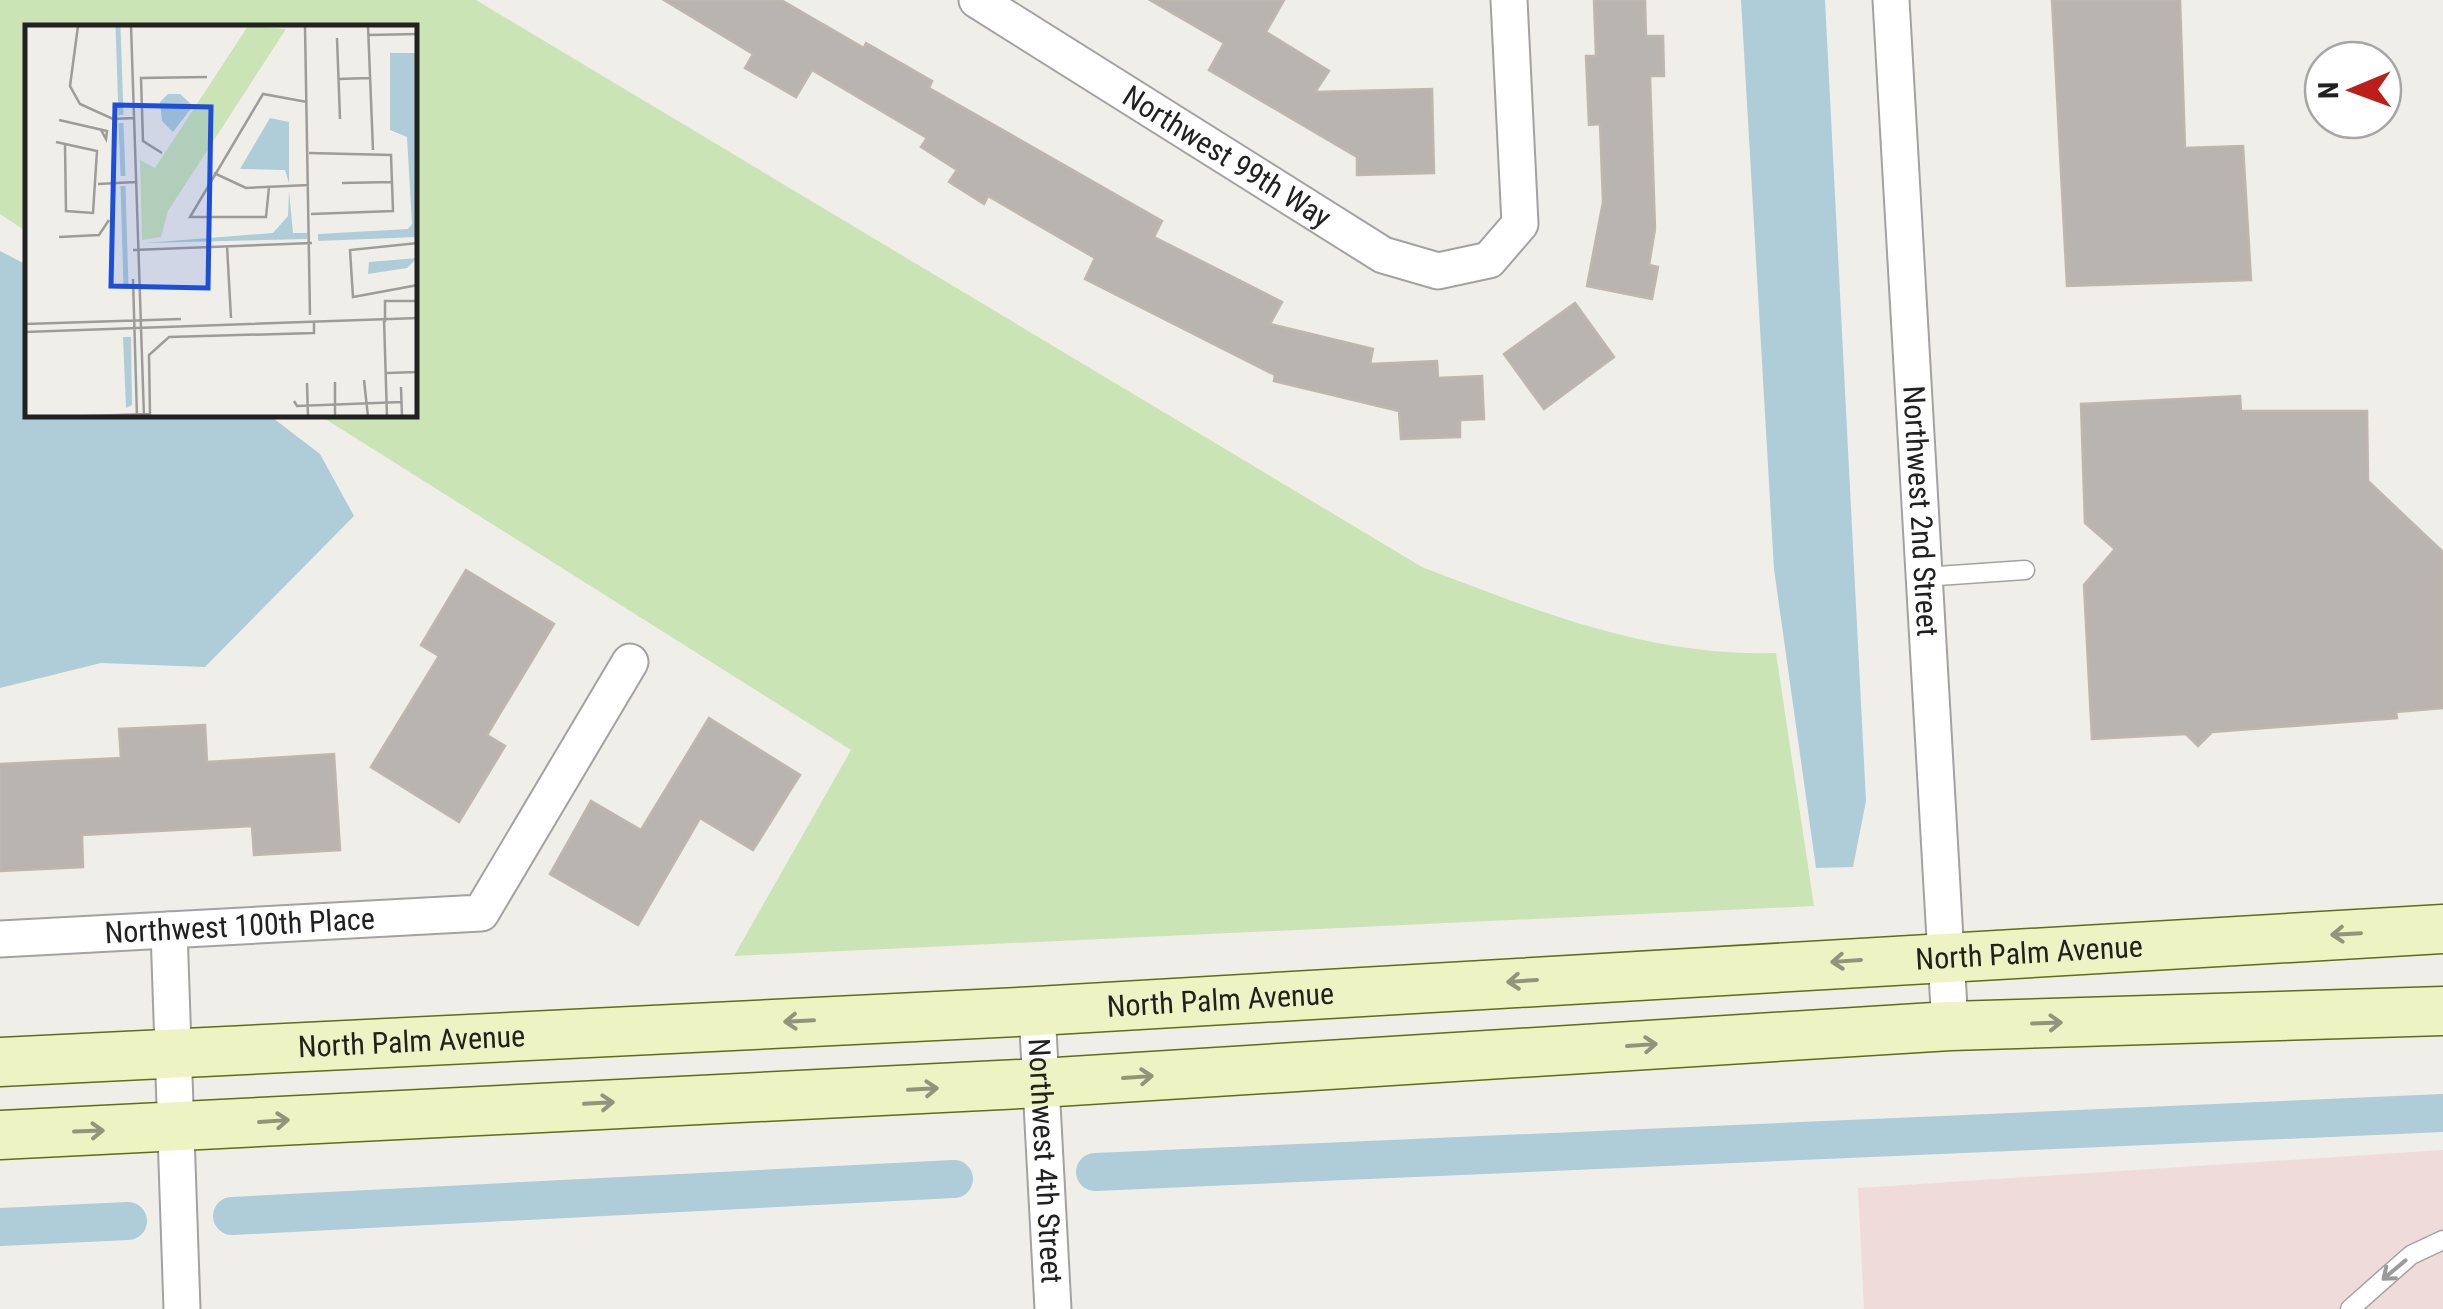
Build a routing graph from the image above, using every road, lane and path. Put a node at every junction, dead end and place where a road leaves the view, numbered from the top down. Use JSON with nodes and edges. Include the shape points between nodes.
{"nodes":[{"id":1,"x":977,"y":0,"type":"edge"},
{"id":2,"x":1509,"y":0,"type":"edge"},
{"id":3,"x":1892,"y":0,"type":"edge"},
{"id":4,"x":2025,"y":570,"type":"dead end"},
{"id":5,"x":1923,"y":577,"type":"junction"},
{"id":6,"x":630,"y":662,"type":"dead end"},
{"id":7,"x":2443,"y":929,"type":"edge"},
{"id":8,"x":169,"y":930,"type":"junction"},
{"id":9,"x":0,"y":938,"type":"edge"},
{"id":10,"x":1944,"y":955,"type":"junction"},
{"id":11,"x":2443,"y":1010,"type":"edge"},
{"id":12,"x":1037,"y":1011,"type":"junction"},
{"id":13,"x":1950,"y":1026,"type":"junction"},
{"id":14,"x":173,"y":1055,"type":"junction"},
{"id":15,"x":0,"y":1062,"type":"edge"},
{"id":16,"x":1040,"y":1083,"type":"junction"},
{"id":17,"x":177,"y":1128,"type":"junction"},
{"id":18,"x":0,"y":1135,"type":"edge"},
{"id":19,"x":2443,"y":1240,"type":"edge"},
{"id":20,"x":182,"y":1309,"type":"edge"},
{"id":21,"x":1053,"y":1309,"type":"edge"},
{"id":22,"x":2350,"y":1309,"type":"edge"}],
"edges":[{"from":1,"to":2,"type":"street","name":"Northwest 99th Way","via":[[1383,255],[1438,271],[1489,260],[1520,224]]},
{"from":3,"to":5,"type":"street","name":"Northwest 2nd Street"},
{"from":4,"to":5,"type":"lane"},
{"from":5,"to":10,"type":"street","name":"Northwest 2nd Street"},
{"from":6,"to":8,"type":"street","name":"Northwest 100th Place","via":[[481,912]]},
{"from":7,"to":10,"type":"main road","name":"North Palm Avenue","one_way":true},
{"from":8,"to":9,"type":"street","name":"Northwest 100th Place"},
{"from":8,"to":14,"type":"street"},
{"from":10,"to":12,"type":"main road","name":"North Palm Avenue","one_way":true},
{"from":10,"to":13,"type":"street","name":"Northwest 2nd Street"},
{"from":13,"to":11,"type":"main road","one_way":true},
{"from":12,"to":14,"type":"main road","name":"North Palm Avenue","one_way":true},
{"from":12,"to":16,"type":"street","name":"Northwest 4th Street"},
{"from":16,"to":13,"type":"main road","one_way":true},
{"from":14,"to":15,"type":"main road","name":"North Palm Avenue"},
{"from":14,"to":17,"type":"street"},
{"from":17,"to":16,"type":"main road","one_way":true},
{"from":16,"to":21,"type":"street","name":"Northwest 4th Street"},
{"from":18,"to":17,"type":"main road","one_way":true},
{"from":17,"to":20,"type":"street"},
{"from":19,"to":22,"type":"lane","one_way":true,"via":[[2411,1256]]}]}
